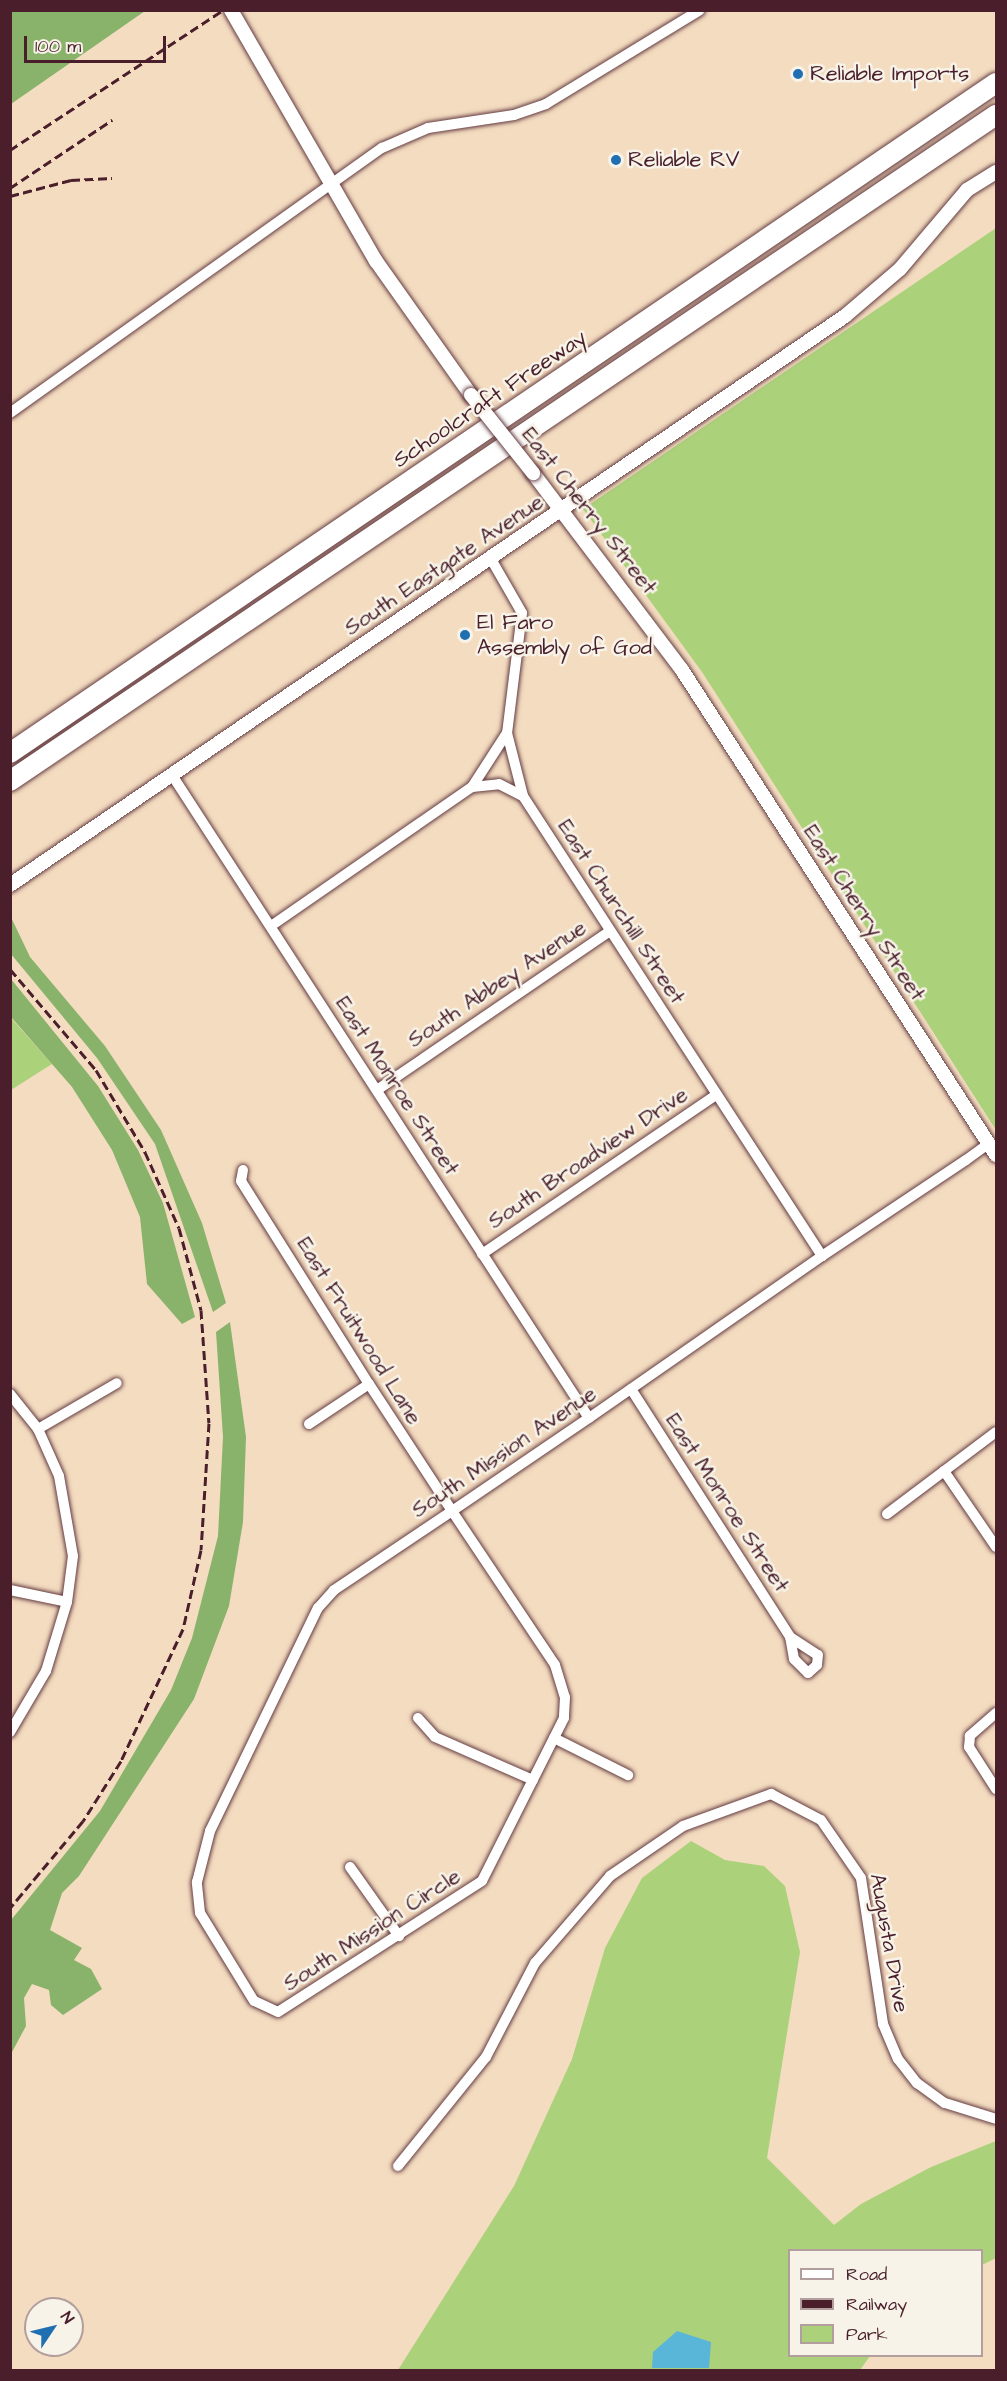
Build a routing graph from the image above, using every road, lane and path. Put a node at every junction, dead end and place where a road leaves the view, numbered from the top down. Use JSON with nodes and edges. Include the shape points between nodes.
{"nodes":[{"id":1,"x":231,"y":10,"type":"edge"},
{"id":2,"x":700,"y":10,"type":"edge"},
{"id":3,"x":996,"y":83,"type":"edge"},
{"id":4,"x":996,"y":116,"type":"edge"},
{"id":5,"x":996,"y":172,"type":"edge"},
{"id":6,"x":331,"y":185,"type":"junction"},
{"id":7,"x":10,"y":413,"type":"edge"},
{"id":8,"x":562,"y":511,"type":"junction"},
{"id":9,"x":491,"y":559,"type":"junction"},
{"id":10,"x":507,"y":733,"type":"junction"},
{"id":11,"x":10,"y":753,"type":"edge"},
{"id":12,"x":171,"y":775,"type":"junction"},
{"id":13,"x":10,"y":781,"type":"edge"},
{"id":14,"x":472,"y":788,"type":"junction"},
{"id":15,"x":523,"y":795,"type":"junction"},
{"id":16,"x":10,"y":885,"type":"edge"},
{"id":17,"x":271,"y":926,"type":"junction"},
{"id":18,"x":609,"y":932,"type":"junction"},
{"id":19,"x":377,"y":1090,"type":"junction"},
{"id":20,"x":716,"y":1095,"type":"junction"},
{"id":21,"x":988,"y":1143,"type":"junction"},
{"id":22,"x":996,"y":1155,"type":"edge"},
{"id":23,"x":243,"y":1170,"type":"dead end"},
{"id":24,"x":482,"y":1254,"type":"junction"},
{"id":25,"x":822,"y":1256,"type":"junction"},
{"id":26,"x":117,"y":1383,"type":"dead end"},
{"id":27,"x":369,"y":1384,"type":"junction"},
{"id":28,"x":631,"y":1389,"type":"junction"},
{"id":29,"x":10,"y":1394,"type":"edge"},
{"id":30,"x":589,"y":1418,"type":"junction"},
{"id":31,"x":309,"y":1424,"type":"dead end"},
{"id":32,"x":38,"y":1429,"type":"junction"},
{"id":33,"x":996,"y":1432,"type":"edge"},
{"id":34,"x":944,"y":1471,"type":"junction"},
{"id":35,"x":452,"y":1511,"type":"junction"},
{"id":36,"x":887,"y":1514,"type":"dead end"},
{"id":37,"x":996,"y":1547,"type":"edge"},
{"id":38,"x":10,"y":1590,"type":"edge"},
{"id":39,"x":67,"y":1602,"type":"junction"},
{"id":40,"x":790,"y":1637,"type":"dead end"},
{"id":41,"x":996,"y":1713,"type":"edge"},
{"id":42,"x":418,"y":1718,"type":"dead end"},
{"id":43,"x":10,"y":1732,"type":"edge"},
{"id":44,"x":554,"y":1738,"type":"junction"},
{"id":45,"x":628,"y":1775,"type":"dead end"},
{"id":46,"x":533,"y":1780,"type":"junction"},
{"id":47,"x":996,"y":1789,"type":"edge"},
{"id":48,"x":350,"y":1868,"type":"dead end"},
{"id":49,"x":200,"y":1913,"type":"joint"},
{"id":50,"x":399,"y":1936,"type":"junction"},
{"id":51,"x":996,"y":2119,"type":"edge"},
{"id":52,"x":398,"y":2166,"type":"dead end"}],
"edges":[{"from":1,"to":6,"type":"street","name":"East Cherry Street"},
{"from":2,"to":6,"type":"street","via":[[546,104],[413,133]]},
{"from":3,"to":11,"type":"highway","name":"Schoolcraft Freeway"},
{"from":4,"to":13,"type":"highway"},
{"from":5,"to":8,"type":"street","name":"South Eastgate Avenue","via":[[967,190],[900,269],[863,303]]},
{"from":6,"to":7,"type":"street"},
{"from":6,"to":8,"type":"street","name":"East Cherry Street","bridge":true,"via":[[405,305]]},
{"from":8,"to":9,"type":"street","name":"South Eastgate Avenue"},
{"from":8,"to":21,"type":"street","name":"East Cherry Street","via":[[682,670]]},
{"from":9,"to":10,"type":"street","name":"East Churchill Street","via":[[516,598],[523,620]]},
{"from":9,"to":12,"type":"street","name":"South Eastgate Avenue"},
{"from":10,"to":14,"type":"street"},
{"from":10,"to":15,"type":"street","name":"East Churchill Street"},
{"from":12,"to":16,"type":"street","name":"South Eastgate Avenue"},
{"from":12,"to":17,"type":"street","name":"East Monroe Street"},
{"from":14,"to":15,"type":"street","via":[[499,784]]},
{"from":14,"to":17,"type":"street"},
{"from":15,"to":18,"type":"street","name":"East Churchill Street"},
{"from":17,"to":19,"type":"street","name":"East Monroe Street"},
{"from":18,"to":19,"type":"street","name":"South Abbey Avenue"},
{"from":18,"to":20,"type":"street","name":"East Churchill Street"},
{"from":19,"to":24,"type":"street","name":"East Monroe Street"},
{"from":20,"to":24,"type":"street","name":"South Broadview Drive"},
{"from":20,"to":25,"type":"street","name":"East Churchill Street"},
{"from":21,"to":22,"type":"street","name":"East Cherry Street"},
{"from":21,"to":25,"type":"street","name":"South Mission Avenue"},
{"from":23,"to":27,"type":"street","name":"East Fruitwood Lane","via":[[242,1181]]},
{"from":24,"to":30,"type":"street","name":"East Monroe Street"},
{"from":25,"to":28,"type":"street","name":"South Mission Avenue"},
{"from":26,"to":32,"type":"street"},
{"from":27,"to":31,"type":"street"},
{"from":27,"to":35,"type":"street","name":"East Fruitwood Lane"},
{"from":28,"to":30,"type":"street","name":"South Mission Avenue"},
{"from":28,"to":40,"type":"street","name":"East Monroe Street"},
{"from":29,"to":32,"type":"street"},
{"from":30,"to":35,"type":"street","name":"South Mission Avenue"},
{"from":32,"to":39,"type":"street","via":[[69,1517],[73,1556]]},
{"from":33,"to":34,"type":"street"},
{"from":34,"to":36,"type":"street"},
{"from":34,"to":37,"type":"street"},
{"from":35,"to":44,"type":"street","name":"South Mission Circle","via":[[555,1665],[565,1697],[564,1718]]},
{"from":35,"to":49,"type":"street","name":"South Mission Avenue","via":[[334,1590],[304,1630],[210,1831],[197,1882]]},
{"from":38,"to":39,"type":"street"},
{"from":39,"to":43,"type":"street","via":[[46,1671]]},
{"from":41,"to":47,"type":"street","via":[[970,1736],[969,1747]]},
{"from":42,"to":46,"type":"street","via":[[435,1737]]},
{"from":44,"to":45,"type":"street"},
{"from":44,"to":46,"type":"street","name":"South Mission Circle"},
{"from":46,"to":50,"type":"street","name":"South Mission Circle","via":[[482,1881]]},
{"from":48,"to":50,"type":"street"},
{"from":49,"to":50,"type":"street","name":"South Mission Circle","via":[[254,2001],[278,2012]]},
{"from":51,"to":52,"type":"street","name":"Augusta Drive","via":[[945,2103],[917,2083],[898,2059],[884,2024],[861,1878],[821,1820],[771,1794],[683,1826],[610,1876],[535,1963],[486,2057]]}]}
